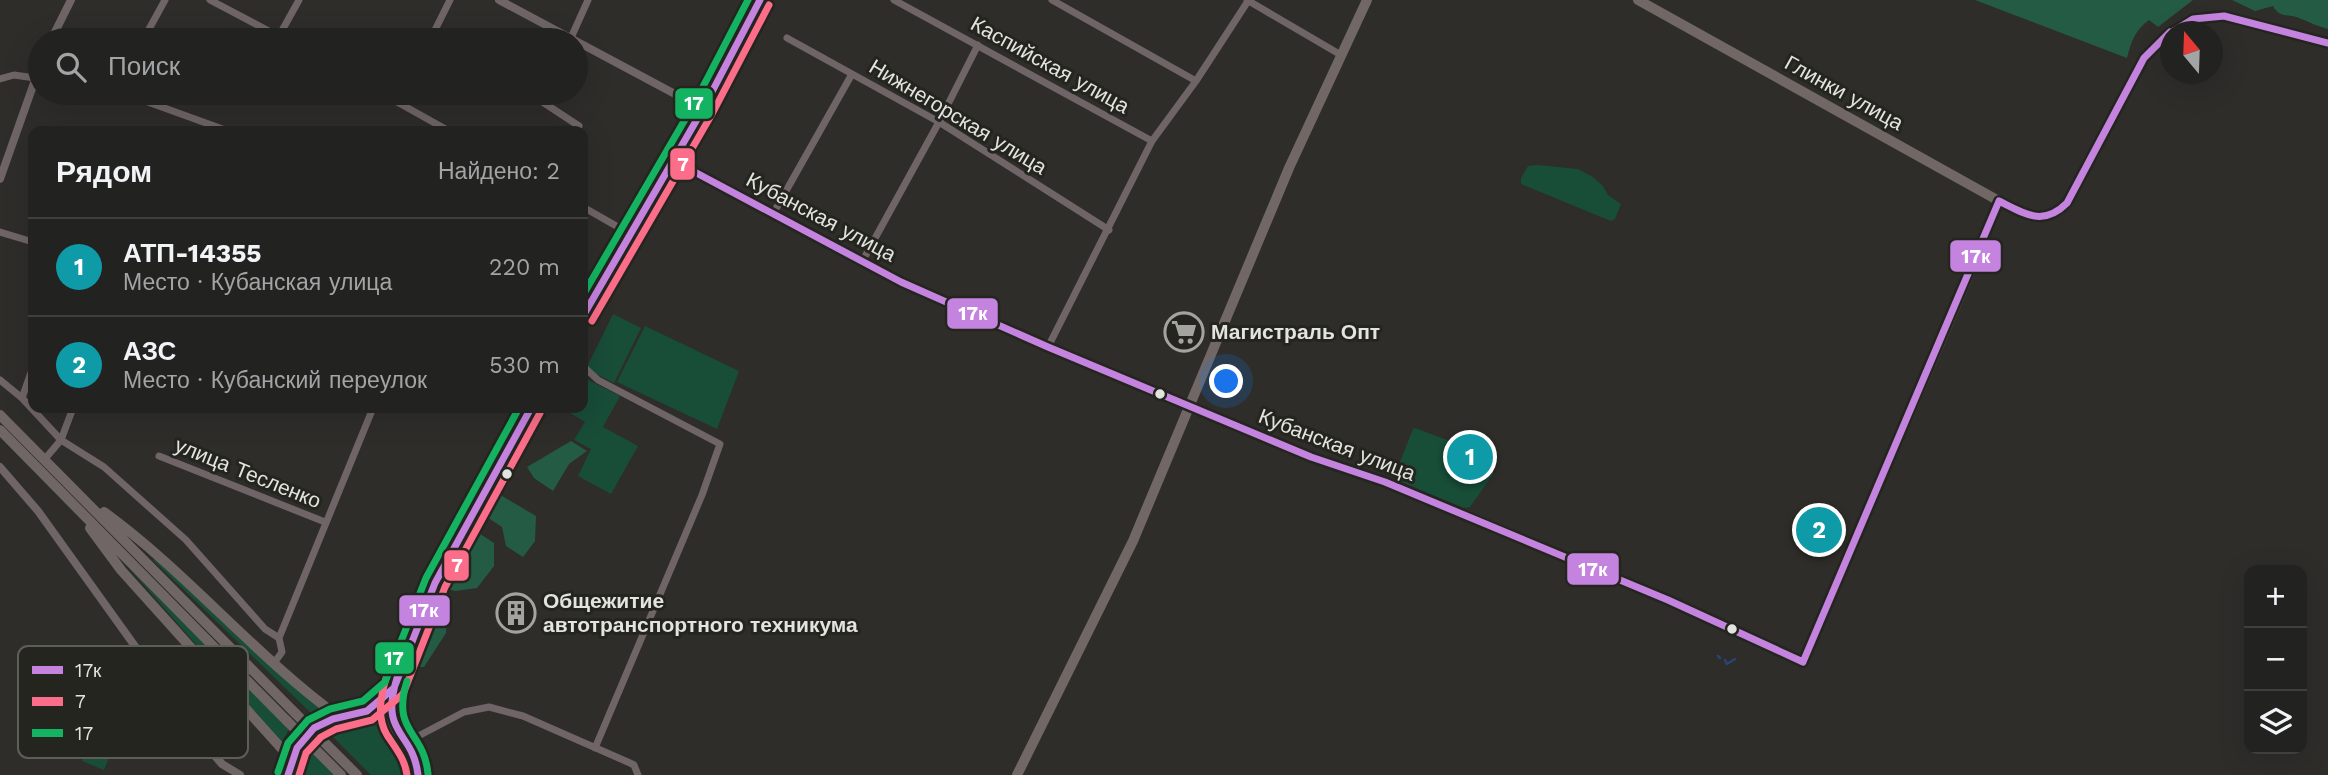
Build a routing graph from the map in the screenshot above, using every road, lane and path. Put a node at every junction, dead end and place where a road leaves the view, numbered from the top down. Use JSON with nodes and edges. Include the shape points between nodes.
{"nodes":[{"id":1,"x":71,"y":0,"type":"edge"},
{"id":2,"x":165,"y":0,"type":"edge"},
{"id":3,"x":210,"y":0,"type":"edge"},
{"id":4,"x":299,"y":0,"type":"edge"},
{"id":5,"x":450,"y":0,"type":"edge"},
{"id":6,"x":499,"y":0,"type":"edge"},
{"id":7,"x":588,"y":0,"type":"edge"},
{"id":8,"x":760,"y":0,"type":"edge"},
{"id":9,"x":894,"y":0,"type":"edge"},
{"id":10,"x":1052,"y":0,"type":"edge"},
{"id":11,"x":1247,"y":0,"type":"edge"},
{"id":12,"x":1367,"y":0,"type":"edge"},
{"id":13,"x":1638,"y":0,"type":"edge"},
{"id":14,"x":2190,"y":21,"type":"edge"},
{"id":15,"x":57,"y":28,"type":"edge"},
{"id":16,"x":150,"y":28,"type":"edge"},
{"id":17,"x":263,"y":28,"type":"edge"},
{"id":18,"x":286,"y":28,"type":"edge"},
{"id":19,"x":436,"y":28,"type":"edge"},
{"id":20,"x":550,"y":28,"type":"edge"},
{"id":21,"x":575,"y":28,"type":"edge"},
{"id":22,"x":787,"y":38,"type":"dead end"},
{"id":23,"x":2160,"y":43,"type":"edge"},
{"id":24,"x":2328,"y":43,"type":"edge"},
{"id":25,"x":978,"y":46,"type":"junction"},
{"id":26,"x":588,"y":48,"type":"edge"},
{"id":27,"x":1341,"y":55,"type":"junction"},
{"id":28,"x":852,"y":74,"type":"junction"},
{"id":29,"x":28,"y":77,"type":"edge"},
{"id":30,"x":0,"y":79,"type":"edge"},
{"id":31,"x":1196,"y":81,"type":"junction"},
{"id":32,"x":28,"y":98,"type":"edge"},
{"id":33,"x":156,"y":105,"type":"edge"},
{"id":34,"x":403,"y":105,"type":"edge"},
{"id":35,"x":547,"y":105,"type":"edge"},
{"id":36,"x":703,"y":108,"type":"junction"},
{"id":37,"x":939,"y":122,"type":"junction"},
{"id":38,"x":214,"y":126,"type":"edge"},
{"id":39,"x":440,"y":126,"type":"edge"},
{"id":40,"x":579,"y":126,"type":"dead end"},
{"id":41,"x":1152,"y":141,"type":"junction"},
{"id":42,"x":674,"y":161,"type":"junction"},
{"id":43,"x":0,"y":179,"type":"edge"},
{"id":44,"x":2000,"y":201,"type":"junction"},
{"id":45,"x":588,"y":210,"type":"edge"},
{"id":46,"x":773,"y":214,"type":"junction"},
{"id":47,"x":1109,"y":230,"type":"junction"},
{"id":48,"x":0,"y":232,"type":"edge"},
{"id":49,"x":632,"y":235,"type":"junction"},
{"id":50,"x":28,"y":240,"type":"edge"},
{"id":51,"x":862,"y":262,"type":"junction"},
{"id":52,"x":588,"y":308,"type":"edge"},
{"id":53,"x":1048,"y":347,"type":"junction"},
{"id":54,"x":588,"y":371,"type":"edge"},
{"id":55,"x":0,"y":380,"type":"edge"},
{"id":56,"x":28,"y":381,"type":"edge"},
{"id":57,"x":22,"y":398,"type":"junction"},
{"id":58,"x":28,"y":404,"type":"edge"},
{"id":59,"x":1189,"y":407,"type":"junction"},
{"id":60,"x":36,"y":413,"type":"edge"},
{"id":61,"x":71,"y":413,"type":"edge"},
{"id":62,"x":371,"y":413,"type":"edge"},
{"id":63,"x":528,"y":413,"type":"edge"},
{"id":64,"x":0,"y":415,"type":"edge"},
{"id":65,"x":0,"y":430,"type":"edge"},
{"id":66,"x":61,"y":440,"type":"junction"},
{"id":67,"x":159,"y":456,"type":"dead end"},
{"id":68,"x":44,"y":460,"type":"junction"},
{"id":69,"x":0,"y":467,"type":"edge"},
{"id":70,"x":60,"y":489,"type":"junction"},
{"id":71,"x":78,"y":493,"type":"junction"},
{"id":72,"x":324,"y":522,"type":"junction"},
{"id":73,"x":279,"y":638,"type":"junction"},
{"id":74,"x":135,"y":646,"type":"edge"},
{"id":75,"x":184,"y":646,"type":"edge"},
{"id":76,"x":219,"y":646,"type":"edge"},
{"id":77,"x":223,"y":646,"type":"edge"},
{"id":78,"x":274,"y":663,"type":"junction"},
{"id":79,"x":248,"y":672,"type":"edge"},
{"id":80,"x":248,"y":675,"type":"edge"},
{"id":81,"x":394,"y":688,"type":"junction"},
{"id":82,"x":356,"y":715,"type":"junction"},
{"id":83,"x":291,"y":717,"type":"junction"},
{"id":84,"x":339,"y":717,"type":"junction"},
{"id":85,"x":248,"y":724,"type":"edge"},
{"id":86,"x":396,"y":730,"type":"junction"},
{"id":87,"x":407,"y":742,"type":"junction"},
{"id":88,"x":595,"y":748,"type":"junction"},
{"id":89,"x":217,"y":758,"type":"edge"},
{"id":90,"x":286,"y":770,"type":"edge"},
{"id":91,"x":240,"y":775,"type":"edge"},
{"id":92,"x":341,"y":775,"type":"edge"},
{"id":93,"x":357,"y":775,"type":"edge"},
{"id":94,"x":418,"y":775,"type":"edge"},
{"id":95,"x":638,"y":775,"type":"edge"},
{"id":96,"x":1017,"y":775,"type":"edge"}],
"edges":[{"from":1,"to":15,"type":"street"},
{"from":2,"to":16,"type":"street"},
{"from":3,"to":17,"type":"street"},
{"from":4,"to":18,"type":"street"},
{"from":5,"to":19,"type":"street"},
{"from":6,"to":20,"type":"street"},
{"from":7,"to":21,"type":"street"},
{"from":8,"to":36,"type":"main road"},
{"from":9,"to":25,"type":"street","name":"Каспийская улица"},
{"from":10,"to":31,"type":"street"},
{"from":11,"to":27,"type":"street"},
{"from":11,"to":31,"type":"street"},
{"from":12,"to":27,"type":"main road"},
{"from":13,"to":44,"type":"main road","name":"Глинки улица"},
{"from":14,"to":24,"type":"main road","via":[[2224,16]]},
{"from":22,"to":28,"type":"street","name":"Нижнегорская улица"},
{"from":23,"to":44,"type":"main road","name":"Глинки улица","via":[[2144,58],[2067,204],[2052,216],[2034,217]]},
{"from":25,"to":37,"type":"street"},
{"from":25,"to":41,"type":"street","name":"Каспийская улица"},
{"from":26,"to":36,"type":"street"},
{"from":27,"to":59,"type":"main road"},
{"from":28,"to":37,"type":"street","name":"Нижнегорская улица"},
{"from":28,"to":46,"type":"street"},
{"from":29,"to":30,"type":"street"},
{"from":31,"to":41,"type":"street"},
{"from":32,"to":43,"type":"street"},
{"from":33,"to":38,"type":"street"},
{"from":34,"to":39,"type":"street"},
{"from":35,"to":40,"type":"street"},
{"from":36,"to":42,"type":"main road"},
{"from":37,"to":47,"type":"street","name":"Нижнегорская улица"},
{"from":37,"to":51,"type":"street"},
{"from":41,"to":47,"type":"street"},
{"from":42,"to":46,"type":"main road","name":"Кубанская улица"},
{"from":42,"to":49,"type":"main road"},
{"from":44,"to":59,"type":"main road","name":"Кубанская улица","via":[[1803,662],[1478,520]]},
{"from":45,"to":49,"type":"street"},
{"from":46,"to":51,"type":"main road","name":"Кубанская улица"},
{"from":47,"to":53,"type":"street"},
{"from":48,"to":50,"type":"street"},
{"from":49,"to":52,"type":"main road"},
{"from":51,"to":53,"type":"main road","name":"Кубанская улица"},
{"from":53,"to":59,"type":"main road","name":"Кубанская улица"},
{"from":54,"to":88,"type":"street","via":[[720,443]]},
{"from":55,"to":57,"type":"street"},
{"from":56,"to":57,"type":"street"},
{"from":57,"to":58,"type":"street"},
{"from":59,"to":96,"type":"main road","via":[[1127,553]]},
{"from":60,"to":66,"type":"street"},
{"from":61,"to":66,"type":"street"},
{"from":62,"to":72,"type":"street","name":"улица Тесленко"},
{"from":63,"to":81,"type":"main road","via":[[435,583]]},
{"from":64,"to":68,"type":"main road"},
{"from":65,"to":70,"type":"main road"},
{"from":66,"to":68,"type":"street"},
{"from":66,"to":73,"type":"street","via":[[104,467],[186,540],[265,629]]},
{"from":67,"to":72,"type":"street","name":"улица Тесленко"},
{"from":68,"to":71,"type":"main road"},
{"from":69,"to":74,"type":"street","via":[[38,511]]},
{"from":70,"to":75,"type":"main road"},
{"from":70,"to":76,"type":"main road"},
{"from":71,"to":77,"type":"main road"},
{"from":71,"to":78,"type":"main road","via":[[149,548]]},
{"from":72,"to":73,"type":"street","name":"улица Тесленко"},
{"from":73,"to":78,"type":"street","name":"улица Тесленко","via":[[282,652]]},
{"from":78,"to":84,"type":"main road"},
{"from":79,"to":83,"type":"main road"},
{"from":80,"to":83,"type":"main road"},
{"from":81,"to":82,"type":"main road","via":[[375,706]]},
{"from":81,"to":86,"type":"main road"},
{"from":82,"to":84,"type":"main road"},
{"from":82,"to":86,"type":"main road","via":[[375,718]]},
{"from":83,"to":92,"type":"main road","bridge":true},
{"from":83,"to":93,"type":"main road","bridge":true},
{"from":84,"to":90,"type":"main road","via":[[308,733]]},
{"from":85,"to":90,"type":"main road"},
{"from":86,"to":87,"type":"main road"},
{"from":87,"to":88,"type":"street","via":[[464,712],[489,707],[523,716]]},
{"from":87,"to":94,"type":"main road"},
{"from":88,"to":95,"type":"street","via":[[634,765]]},
{"from":89,"to":91,"type":"street"}]}
